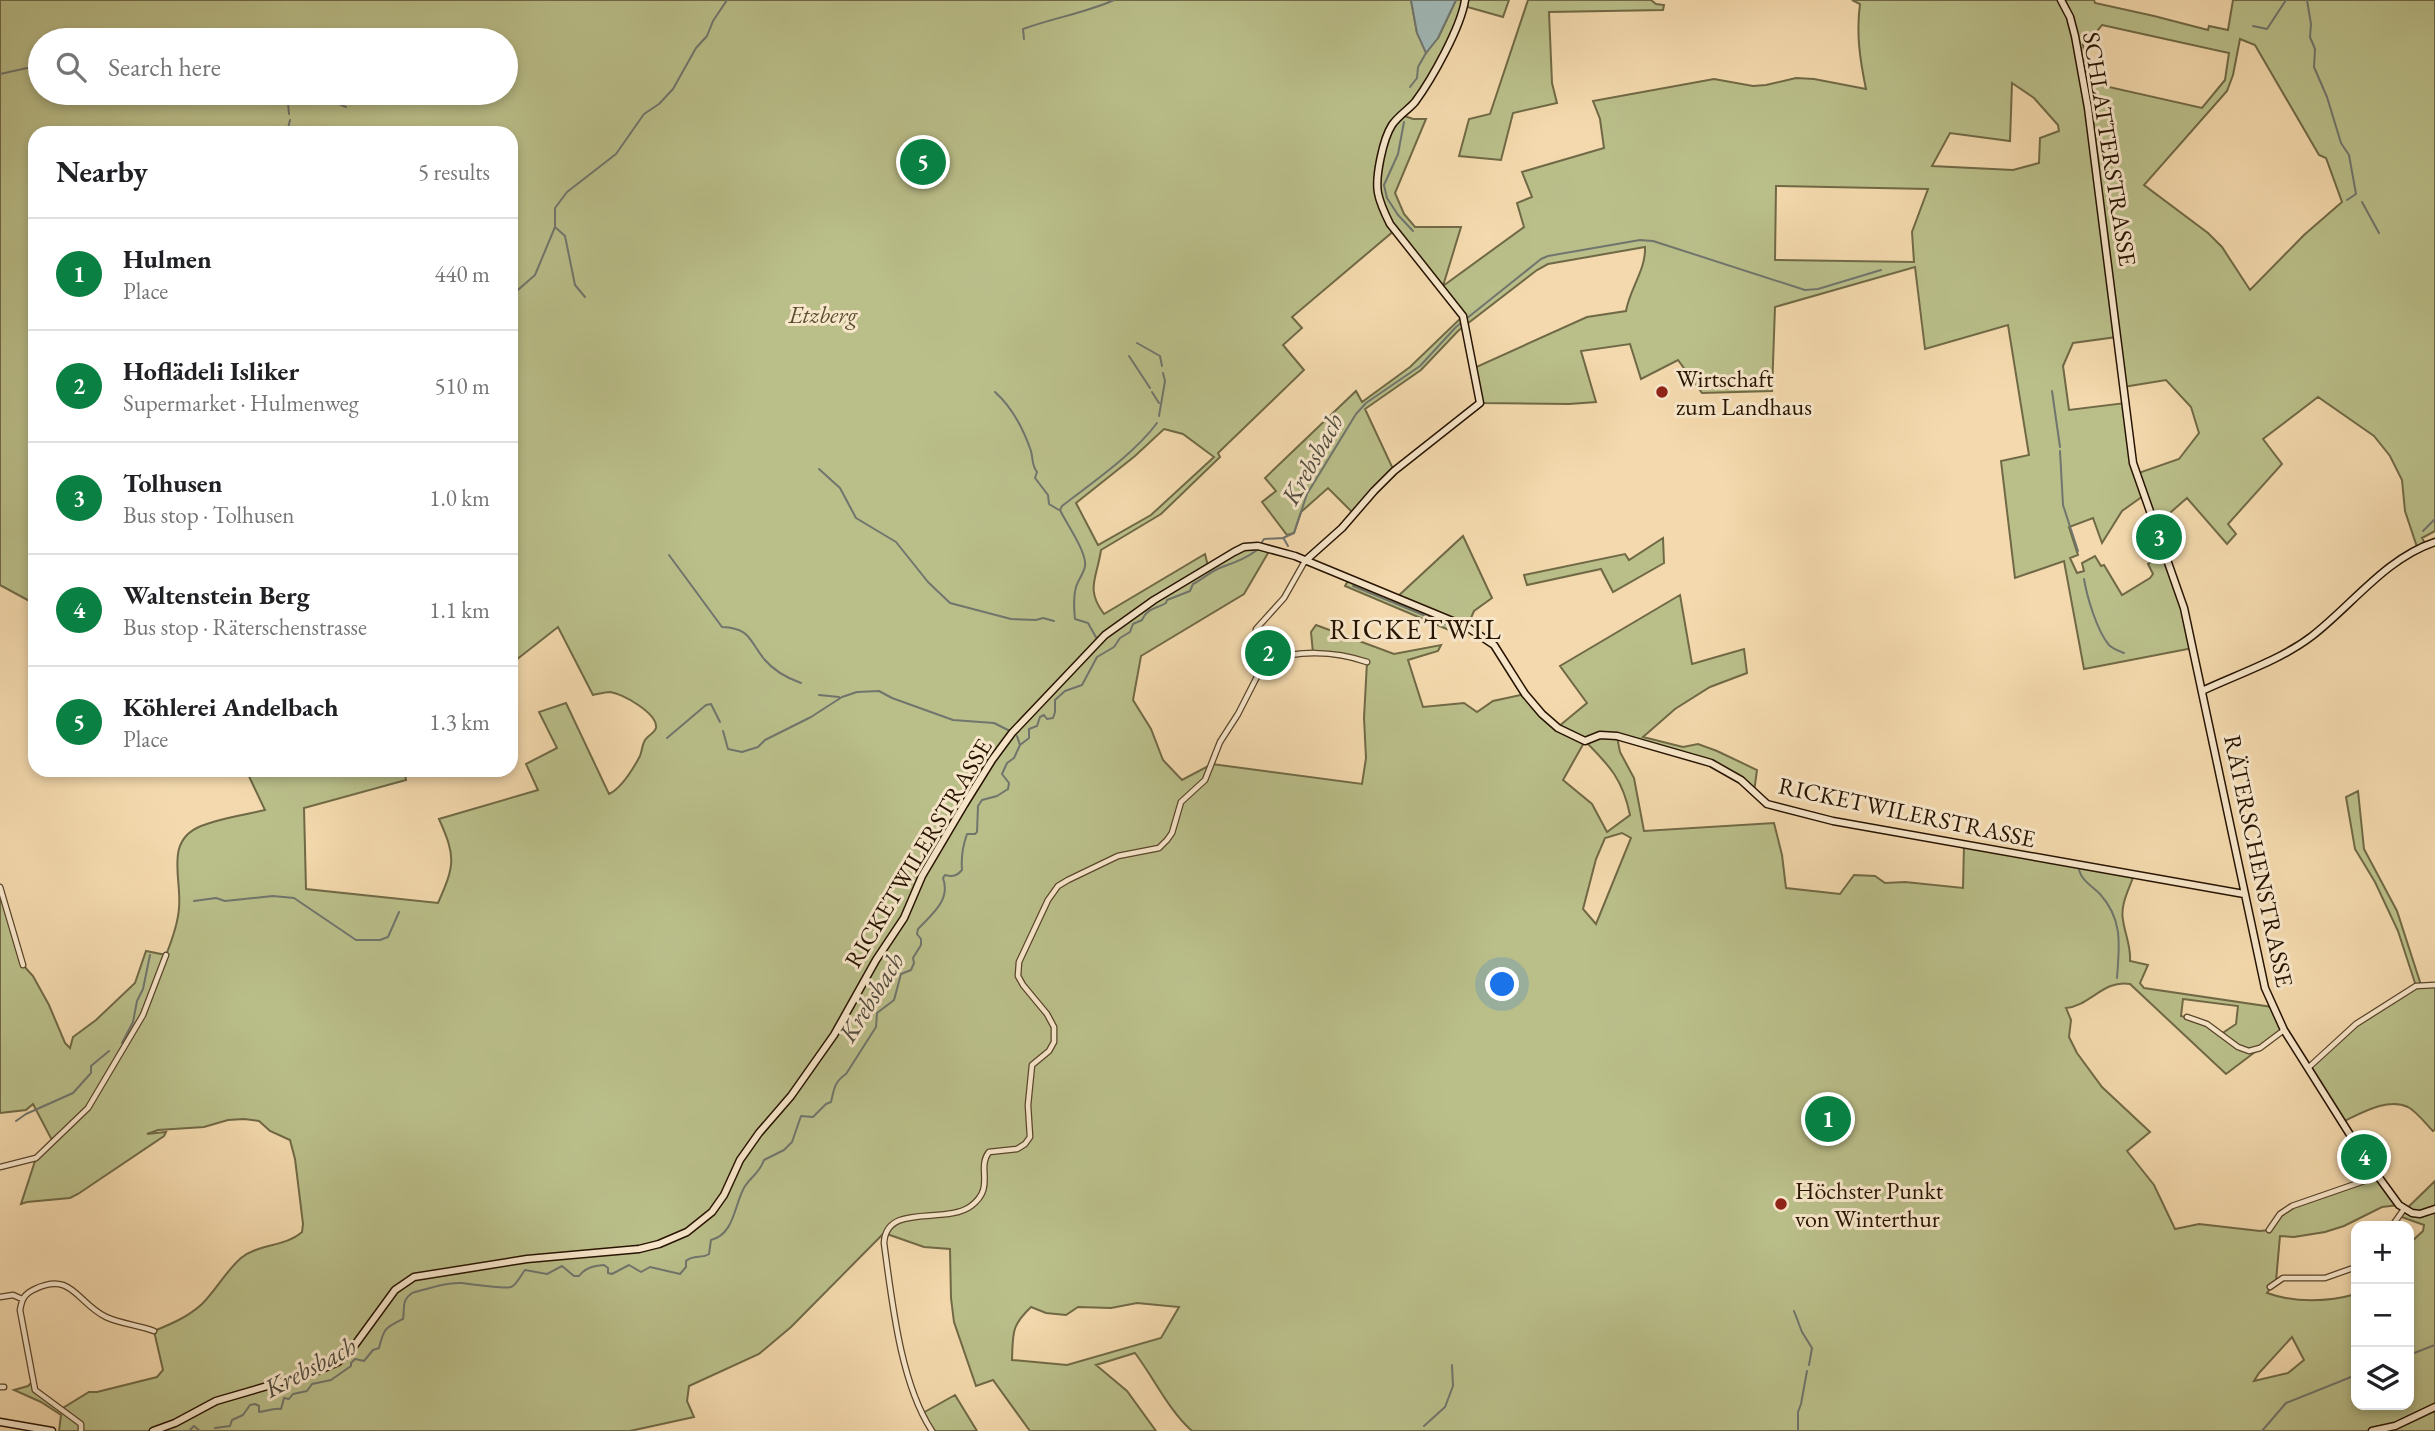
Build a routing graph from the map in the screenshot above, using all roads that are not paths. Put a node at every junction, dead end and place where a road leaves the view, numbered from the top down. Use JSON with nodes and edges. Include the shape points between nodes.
{"nodes":[{"id":1,"x":1465,"y":0,"type":"edge"},
{"id":2,"x":2062,"y":0,"type":"edge"},
{"id":3,"x":2435,"y":542,"type":"edge"},
{"id":4,"x":1305,"y":561,"type":"junction"},
{"id":5,"x":2174,"y":578,"type":"joint"},
{"id":6,"x":1367,"y":662,"type":"dead end"},
{"id":7,"x":1265,"y":663,"type":"junction"},
{"id":8,"x":2202,"y":691,"type":"junction"},
{"id":9,"x":0,"y":887,"type":"edge"},
{"id":10,"x":2244,"y":894,"type":"junction"},
{"id":11,"x":166,"y":955,"type":"dead end"},
{"id":12,"x":23,"y":965,"type":"dead end"},
{"id":13,"x":2435,"y":985,"type":"edge"},
{"id":14,"x":2187,"y":1017,"type":"dead end"},
{"id":15,"x":2284,"y":1030,"type":"junction"},
{"id":16,"x":2308,"y":1068,"type":"junction"},
{"id":17,"x":0,"y":1167,"type":"edge"},
{"id":18,"x":2376,"y":1174,"type":"junction"},
{"id":19,"x":2404,"y":1209,"type":"junction"},
{"id":20,"x":2435,"y":1209,"type":"edge"},
{"id":21,"x":2396,"y":1221,"type":"edge"},
{"id":22,"x":2269,"y":1230,"type":"dead end"},
{"id":23,"x":2351,"y":1269,"type":"edge"},
{"id":24,"x":2270,"y":1287,"type":"dead end"},
{"id":25,"x":0,"y":1297,"type":"edge"},
{"id":26,"x":22,"y":1299,"type":"junction"},
{"id":27,"x":154,"y":1331,"type":"dead end"},
{"id":28,"x":2435,"y":1407,"type":"edge"},
{"id":29,"x":0,"y":1422,"type":"edge"},
{"id":30,"x":52,"y":1431,"type":"edge"},
{"id":31,"x":81,"y":1431,"type":"edge"},
{"id":32,"x":153,"y":1431,"type":"edge"},
{"id":33,"x":932,"y":1431,"type":"edge"},
{"id":34,"x":2372,"y":1431,"type":"edge"}],
"edges":[{"from":1,"to":4,"type":"street","via":[[1443,55],[1414,103],[1394,121],[1377,187],[1390,224],[1463,316],[1480,403],[1394,471]]},
{"from":2,"to":5,"type":"street","name":"SCHLATTERSTRASSE","via":[[2084,82],[2134,469]]},
{"from":3,"to":8,"type":"street","via":[[2399,560],[2309,638]]},
{"from":4,"to":7,"type":"street","via":[[1284,598],[1256,629],[1256,644]]},
{"from":4,"to":10,"type":"street","name":"RICKETWILERSTRASSE","via":[[1480,635],[1497,650],[1542,714],[1585,741],[1600,735],[1617,736],[1712,763],[1741,780],[1767,804],[1833,821]]},
{"from":4,"to":32,"type":"street","name":"RICKETWILERSTRASSE","via":[[1258,546],[1222,558],[1105,635],[1012,733],[922,876],[904,918],[834,1035],[740,1160],[712,1212],[687,1232],[639,1249],[527,1259],[414,1277],[395,1290],[338,1362],[216,1401]]},
{"from":5,"to":8,"type":"street","name":"RÄTERSCHENSTRASSE"},
{"from":6,"to":7,"type":"street","via":[[1313,653],[1285,655]]},
{"from":7,"to":33,"type":"street","via":[[1220,742],[1205,780],[1181,803],[1167,840],[1158,848],[1118,856],[1068,880],[1048,900],[1019,962],[1018,976],[1054,1027],[1049,1051],[1032,1065],[1030,1137],[1017,1149],[989,1152],[983,1194],[972,1206],[959,1213],[901,1219],[884,1233],[913,1394]]},
{"from":8,"to":10,"type":"street","name":"RÄTERSCHENSTRASSE"},
{"from":9,"to":12,"type":"street"},
{"from":10,"to":15,"type":"street","name":"RÄTERSCHENSTRASSE","via":[[2265,988]]},
{"from":11,"to":17,"type":"street","via":[[143,1015],[88,1108],[36,1158]]},
{"from":13,"to":16,"type":"street","via":[[2416,986],[2356,1024]]},
{"from":14,"to":15,"type":"street","via":[[2249,1051]]},
{"from":15,"to":16,"type":"street","name":"RÄTERSCHENSTRASSE"},
{"from":16,"to":18,"type":"street","name":"RÄTERSCHENSTRASSE"},
{"from":18,"to":19,"type":"street","name":"RÄTERSCHENSTRASSE"},
{"from":18,"to":22,"type":"street","via":[[2292,1206]]},
{"from":19,"to":20,"type":"street","via":[[2420,1214]]},
{"from":19,"to":21,"type":"street"},
{"from":23,"to":24,"type":"street","via":[[2325,1278],[2283,1278]]},
{"from":25,"to":26,"type":"street"},
{"from":26,"to":27,"type":"street","via":[[49,1282],[60,1283],[107,1317]]},
{"from":26,"to":31,"type":"street","via":[[20,1310],[35,1390],[76,1420]]},
{"from":28,"to":34,"type":"street","via":[[2395,1426]]},
{"from":29,"to":30,"type":"street"}]}
